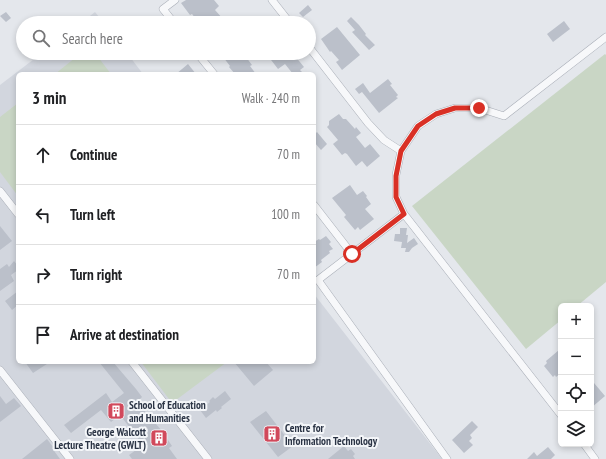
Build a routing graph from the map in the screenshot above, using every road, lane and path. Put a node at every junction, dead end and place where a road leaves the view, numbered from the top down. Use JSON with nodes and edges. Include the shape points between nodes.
{"nodes":[{"id":1,"x":175,"y":0,"type":"edge"},
{"id":2,"x":272,"y":0,"type":"edge"},
{"id":3,"x":168,"y":16,"type":"edge"},
{"id":4,"x":285,"y":16,"type":"edge"},
{"id":5,"x":606,"y":37,"type":"edge"},
{"id":6,"x":316,"y":56,"type":"edge"},
{"id":7,"x":203,"y":60,"type":"edge"},
{"id":8,"x":212,"y":72,"type":"edge"},
{"id":9,"x":401,"y":151,"type":"junction"},
{"id":10,"x":0,"y":191,"type":"edge"},
{"id":11,"x":316,"y":208,"type":"edge"},
{"id":12,"x":16,"y":211,"type":"edge"},
{"id":13,"x":404,"y":214,"type":"junction"},
{"id":14,"x":352,"y":254,"type":"junction"},
{"id":15,"x":134,"y":364,"type":"edge"},
{"id":16,"x":0,"y":370,"type":"edge"},
{"id":17,"x":558,"y":411,"type":"edge"},
{"id":18,"x":586,"y":447,"type":"edge"},
{"id":19,"x":593,"y":458,"type":"edge"},
{"id":20,"x":70,"y":459,"type":"edge"},
{"id":21,"x":208,"y":459,"type":"edge"},
{"id":22,"x":447,"y":459,"type":"edge"}],
"edges":[{"from":1,"to":3,"type":"street","via":[[163,9]]},
{"from":2,"to":4,"type":"street"},
{"from":5,"to":9,"type":"street","via":[[504,116],[479,108],[455,108],[436,114],[418,126]]},
{"from":6,"to":9,"type":"street","via":[[368,123],[384,140]]},
{"from":7,"to":8,"type":"street"},
{"from":9,"to":13,"type":"street","via":[[396,176],[396,197]]},
{"from":10,"to":12,"type":"street"},
{"from":11,"to":14,"type":"street"},
{"from":13,"to":14,"type":"street"},
{"from":13,"to":17,"type":"street"},
{"from":14,"to":22,"type":"street","via":[[318,280]]},
{"from":15,"to":21,"type":"street"},
{"from":16,"to":20,"type":"street"},
{"from":18,"to":19,"type":"street"}]}
